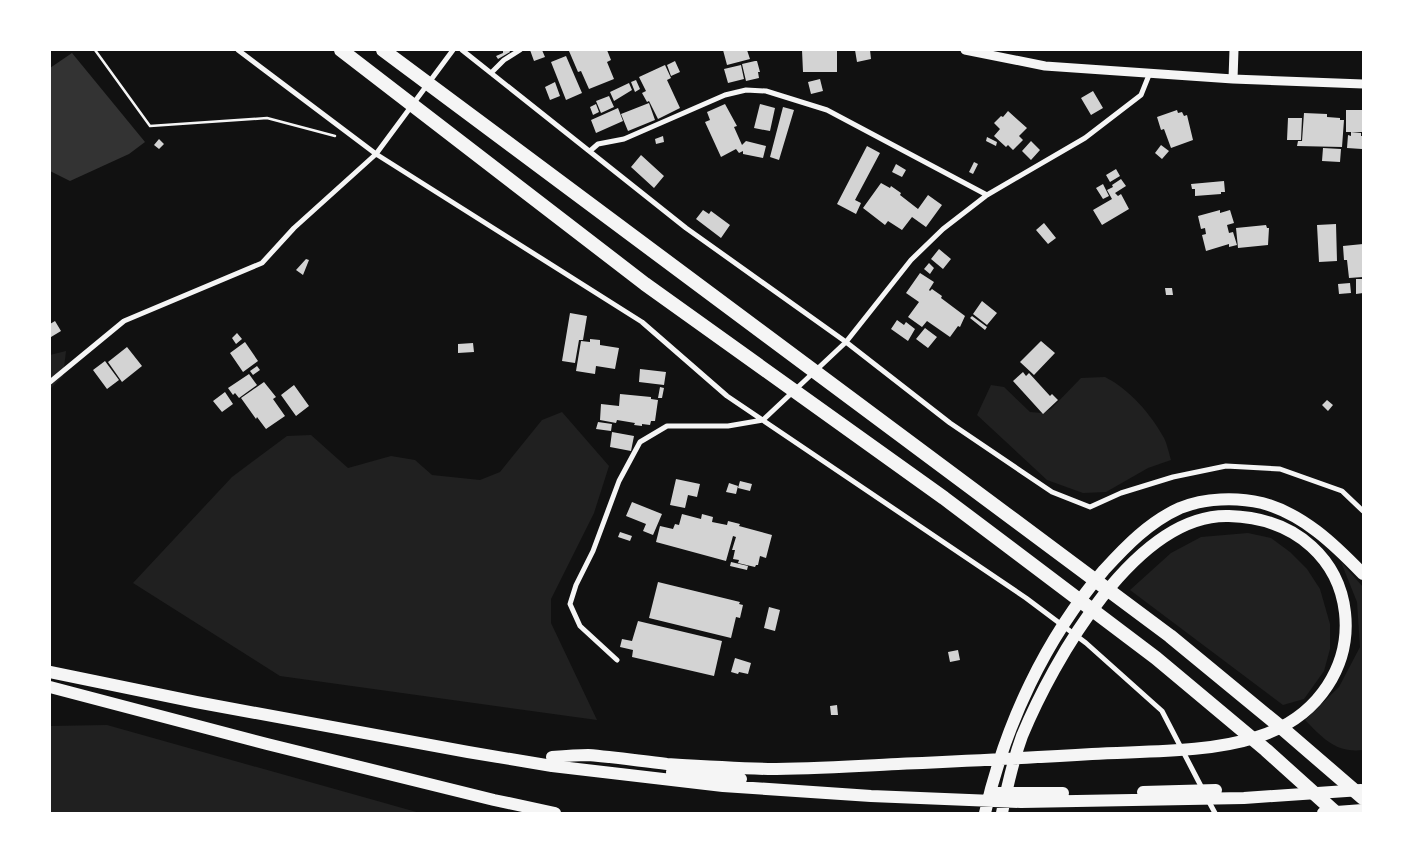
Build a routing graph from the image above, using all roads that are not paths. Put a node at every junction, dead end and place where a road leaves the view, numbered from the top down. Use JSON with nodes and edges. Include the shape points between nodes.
{"nodes":[{"id":1,"x":238,"y":50,"type":"edge"},
{"id":2,"x":340,"y":50,"type":"edge"},
{"id":3,"x":383,"y":50,"type":"edge"},
{"id":4,"x":453,"y":50,"type":"edge"},
{"id":5,"x":462,"y":50,"type":"edge"},
{"id":6,"x":520,"y":50,"type":"edge"},
{"id":7,"x":965,"y":50,"type":"edge"},
{"id":8,"x":1234,"y":50,"type":"edge"},
{"id":9,"x":491,"y":73,"type":"junction"},
{"id":10,"x":1149,"y":75,"type":"junction"},
{"id":11,"x":1233,"y":79,"type":"junction"},
{"id":12,"x":1363,"y":84,"type":"edge"},
{"id":13,"x":590,"y":150,"type":"junction"},
{"id":14,"x":376,"y":154,"type":"junction"},
{"id":15,"x":987,"y":194,"type":"junction"},
{"id":16,"x":846,"y":342,"type":"junction"},
{"id":17,"x":50,"y":382,"type":"edge"},
{"id":18,"x":763,"y":420,"type":"junction"},
{"id":19,"x":1363,"y":511,"type":"edge"},
{"id":20,"x":1363,"y":574,"type":"edge"},
{"id":21,"x":617,"y":660,"type":"dead end"},
{"id":22,"x":50,"y":665,"type":"edge"},
{"id":23,"x":50,"y":672,"type":"edge"},
{"id":24,"x":50,"y":687,"type":"edge"},
{"id":25,"x":552,"y":757,"type":"junction"},
{"id":26,"x":1363,"y":781,"type":"edge"},
{"id":27,"x":1363,"y":789,"type":"edge"},
{"id":28,"x":1172,"y":796,"type":"junction"},
{"id":29,"x":971,"y":797,"type":"junction"},
{"id":30,"x":1363,"y":798,"type":"edge"},
{"id":31,"x":1363,"y":810,"type":"edge"},
{"id":32,"x":555,"y":813,"type":"edge"},
{"id":33,"x":985,"y":813,"type":"edge"},
{"id":34,"x":1002,"y":813,"type":"edge"},
{"id":35,"x":1215,"y":813,"type":"edge"},
{"id":36,"x":1323,"y":813,"type":"edge"},
{"id":37,"x":1336,"y":813,"type":"edge"}],
"edges":[{"from":1,"to":14,"type":"street"},
{"from":2,"to":37,"type":"highway","via":[[645,284],[944,498],[1156,658]]},
{"from":3,"to":30,"type":"highway","via":[[1170,636]]},
{"from":4,"to":14,"type":"street"},
{"from":5,"to":9,"type":"street"},
{"from":6,"to":9,"type":"street"},
{"from":7,"to":10,"type":"street","via":[[1045,66]]},
{"from":8,"to":11,"type":"street"},
{"from":9,"to":13,"type":"street"},
{"from":10,"to":11,"type":"street"},
{"from":10,"to":15,"type":"street","via":[[1141,95],[1085,138]]},
{"from":11,"to":12,"type":"street"},
{"from":13,"to":15,"type":"street","via":[[598,144],[624,139],[725,95],[746,90],[766,91],[828,110]]},
{"from":13,"to":16,"type":"street","via":[[686,228]]},
{"from":14,"to":17,"type":"street","via":[[294,228],[262,262],[124,321]]},
{"from":14,"to":18,"type":"street","via":[[642,322],[727,396]]},
{"from":15,"to":16,"type":"street","via":[[911,260]]},
{"from":16,"to":18,"type":"street"},
{"from":16,"to":19,"type":"street","via":[[981,444],[1052,492],[1090,507],[1164,479],[1226,466],[1280,469],[1342,491]]},
{"from":18,"to":21,"type":"street","via":[[728,426],[666,426],[640,442],[619,481],[570,604],[580,626]]},
{"from":18,"to":35,"type":"street","via":[[1026,598],[1086,643],[1162,711]]},
{"from":20,"to":33,"type":"highway","via":[[1325,536],[1263,503],[1241,499],[1200,502],[1161,518],[1113,560],[1072,610],[1055,638],[1018,709]]},
{"from":22,"to":25,"type":"highway"},
{"from":23,"to":29,"type":"highway","via":[[552,766],[723,786]]},
{"from":24,"to":32,"type":"highway"},
{"from":25,"to":29,"type":"highway","via":[[724,778]]},
{"from":25,"to":34,"type":"highway","via":[[585,755],[668,764],[802,769],[981,760],[1034,758],[1205,748],[1256,738],[1281,728],[1304,712],[1335,674],[1344,652],[1343,604],[1336,578],[1326,560],[1295,534],[1270,522],[1245,516],[1217,515],[1191,522],[1168,533],[1147,549],[1104,594],[1068,646],[1021,739],[1008,782]]},
{"from":26,"to":28,"type":"highway"},
{"from":27,"to":28,"type":"highway","via":[[1297,795]]},
{"from":28,"to":29,"type":"highway"},
{"from":31,"to":36,"type":"highway"}]}
